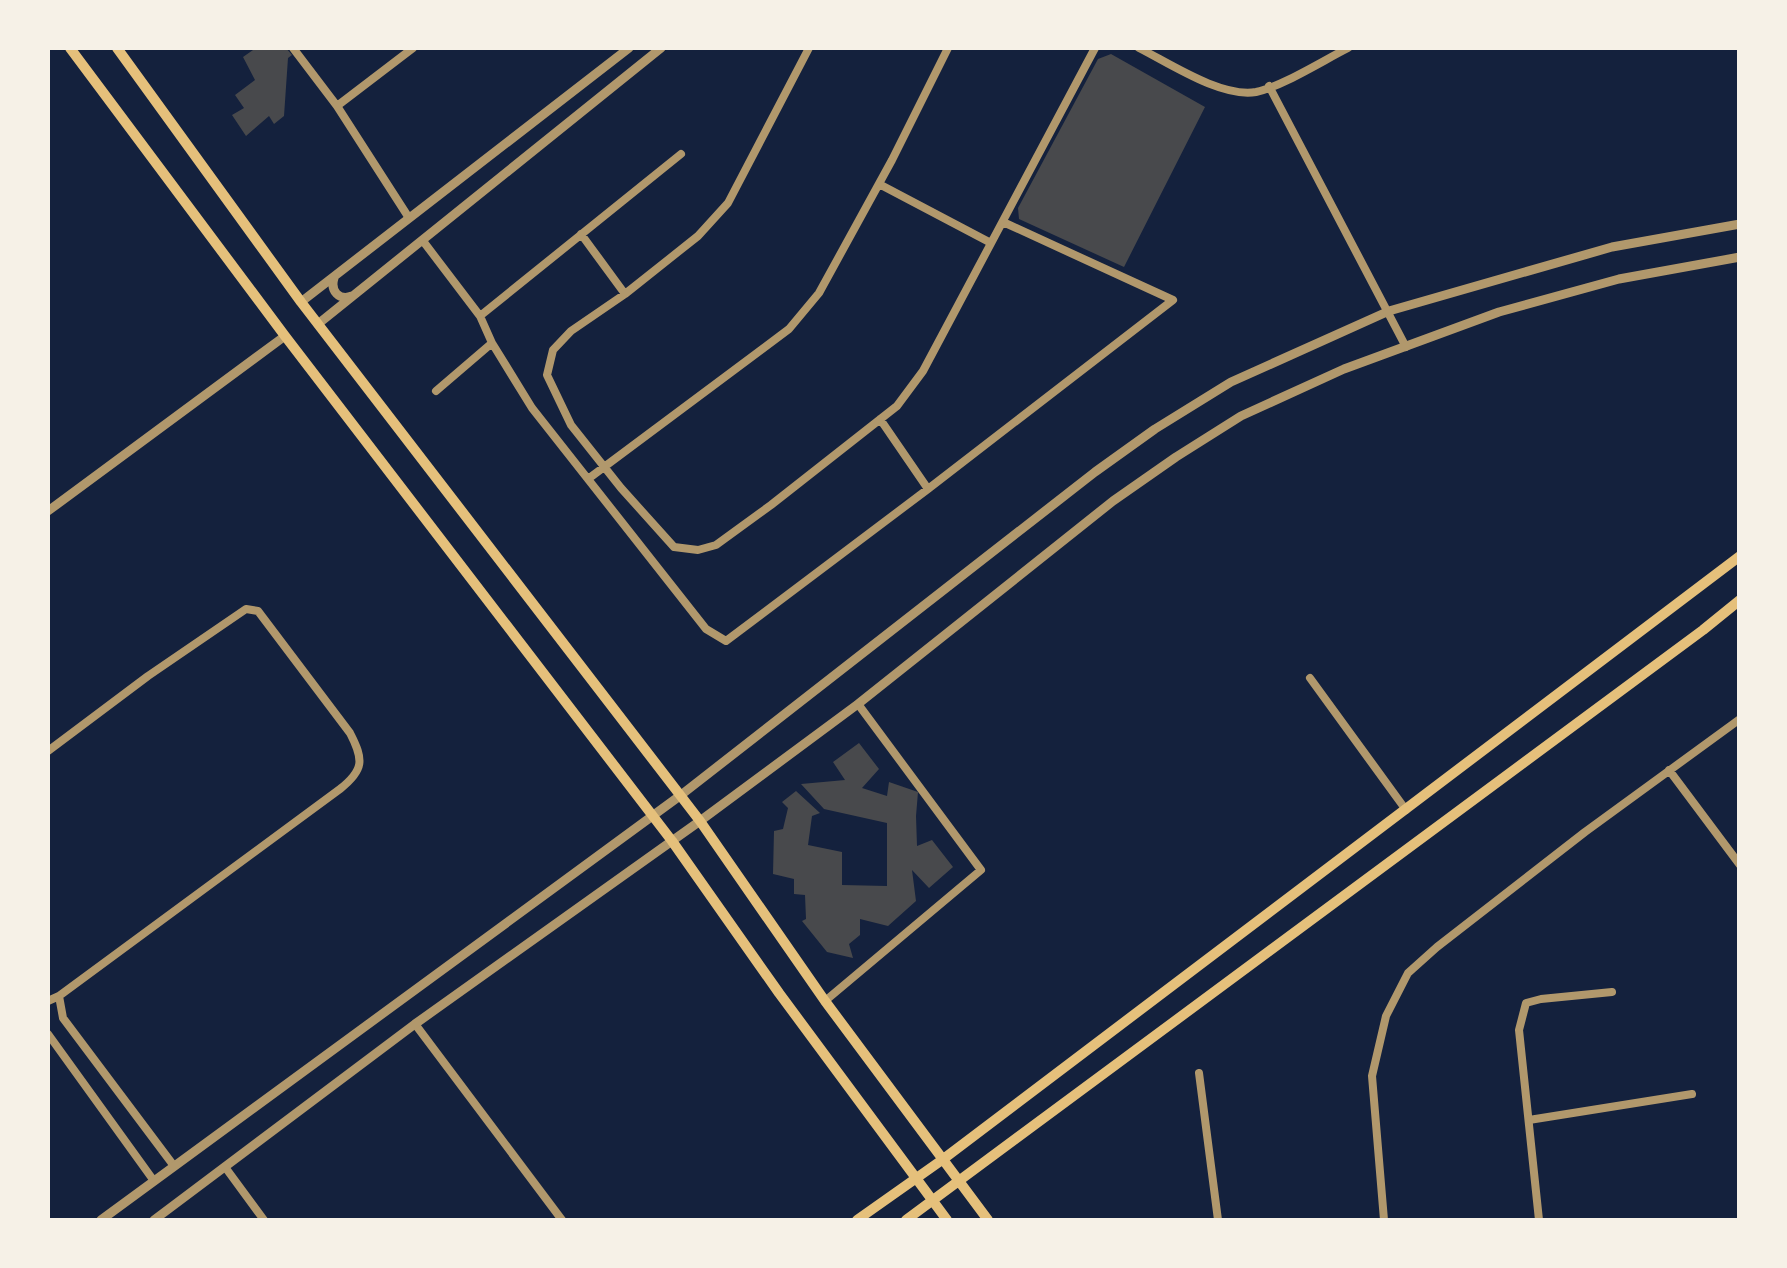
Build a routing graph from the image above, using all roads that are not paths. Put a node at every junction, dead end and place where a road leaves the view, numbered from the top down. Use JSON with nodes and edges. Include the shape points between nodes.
{"nodes":[{"id":1,"x":70,"y":48,"type":"edge"},
{"id":2,"x":117,"y":48,"type":"edge"},
{"id":3,"x":293,"y":48,"type":"edge"},
{"id":4,"x":413,"y":48,"type":"edge"},
{"id":5,"x":629,"y":48,"type":"edge"},
{"id":6,"x":661,"y":48,"type":"edge"},
{"id":7,"x":809,"y":48,"type":"edge"},
{"id":8,"x":948,"y":48,"type":"edge"},
{"id":9,"x":1095,"y":48,"type":"edge"},
{"id":10,"x":1139,"y":48,"type":"edge"},
{"id":11,"x":1348,"y":48,"type":"edge"},
{"id":12,"x":1269,"y":86,"type":"junction"},
{"id":13,"x":336,"y":106,"type":"junction"},
{"id":14,"x":680,"y":154,"type":"dead end"},
{"id":15,"x":879,"y":184,"type":"junction"},
{"id":16,"x":409,"y":218,"type":"junction"},
{"id":17,"x":1003,"y":222,"type":"junction"},
{"id":18,"x":1740,"y":224,"type":"edge"},
{"id":19,"x":580,"y":234,"type":"junction"},
{"id":20,"x":422,"y":241,"type":"junction"},
{"id":21,"x":991,"y":243,"type":"junction"},
{"id":22,"x":1740,"y":257,"type":"edge"},
{"id":23,"x":339,"y":273,"type":"junction"},
{"id":24,"x":625,"y":294,"type":"junction"},
{"id":25,"x":353,"y":296,"type":"junction"},
{"id":26,"x":301,"y":302,"type":"junction"},
{"id":27,"x":1389,"y":311,"type":"junction"},
{"id":28,"x":480,"y":316,"type":"junction"},
{"id":29,"x":318,"y":324,"type":"junction"},
{"id":30,"x":284,"y":336,"type":"junction"},
{"id":31,"x":492,"y":343,"type":"junction"},
{"id":32,"x":1406,"y":347,"type":"junction"},
{"id":33,"x":436,"y":391,"type":"dead end"},
{"id":34,"x":880,"y":420,"type":"junction"},
{"id":35,"x":604,"y":467,"type":"junction"},
{"id":36,"x":588,"y":479,"type":"junction"},
{"id":37,"x":928,"y":489,"type":"junction"},
{"id":38,"x":48,"y":511,"type":"edge"},
{"id":39,"x":1740,"y":556,"type":"edge"},
{"id":40,"x":1740,"y":600,"type":"edge"},
{"id":41,"x":1310,"y":678,"type":"dead end"},
{"id":42,"x":858,"y":704,"type":"junction"},
{"id":43,"x":1740,"y":719,"type":"edge"},
{"id":44,"x":48,"y":752,"type":"edge"},
{"id":45,"x":1669,"y":770,"type":"junction"},
{"id":46,"x":680,"y":795,"type":"junction"},
{"id":47,"x":1406,"y":810,"type":"junction"},
{"id":48,"x":652,"y":816,"type":"junction"},
{"id":49,"x":700,"y":821,"type":"junction"},
{"id":50,"x":672,"y":841,"type":"junction"},
{"id":51,"x":1740,"y":865,"type":"edge"},
{"id":52,"x":1612,"y":992,"type":"dead end"},
{"id":53,"x":60,"y":996,"type":"junction"},
{"id":54,"x":48,"y":1001,"type":"edge"},
{"id":55,"x":825,"y":1001,"type":"junction"},
{"id":56,"x":415,"y":1024,"type":"junction"},
{"id":57,"x":48,"y":1034,"type":"edge"},
{"id":58,"x":1199,"y":1074,"type":"dead end"},
{"id":59,"x":1692,"y":1094,"type":"dead end"},
{"id":60,"x":1528,"y":1120,"type":"junction"},
{"id":61,"x":942,"y":1160,"type":"junction"},
{"id":62,"x":174,"y":1166,"type":"junction"},
{"id":63,"x":225,"y":1167,"type":"junction"},
{"id":64,"x":917,"y":1179,"type":"junction"},
{"id":65,"x":154,"y":1181,"type":"junction"},
{"id":66,"x":957,"y":1181,"type":"junction"},
{"id":67,"x":932,"y":1201,"type":"junction"},
{"id":68,"x":101,"y":1220,"type":"edge"},
{"id":69,"x":154,"y":1220,"type":"edge"},
{"id":70,"x":264,"y":1220,"type":"edge"},
{"id":71,"x":562,"y":1220,"type":"edge"},
{"id":72,"x":857,"y":1220,"type":"edge"},
{"id":73,"x":906,"y":1220,"type":"edge"},
{"id":74,"x":946,"y":1220,"type":"edge"},
{"id":75,"x":988,"y":1220,"type":"edge"},
{"id":76,"x":1218,"y":1220,"type":"edge"},
{"id":77,"x":1384,"y":1220,"type":"edge"},
{"id":78,"x":1539,"y":1220,"type":"edge"}],
"edges":[{"from":1,"to":30,"type":"main road"},
{"from":2,"to":26,"type":"main road"},
{"from":3,"to":13,"type":"street"},
{"from":4,"to":13,"type":"street"},
{"from":5,"to":16,"type":"street"},
{"from":6,"to":20,"type":"street"},
{"from":7,"to":24,"type":"street","via":[[728,203]]},
{"from":8,"to":15,"type":"street"},
{"from":9,"to":17,"type":"street"},
{"from":10,"to":12,"type":"street","via":[[1225,89]]},
{"from":11,"to":12,"type":"street"},
{"from":12,"to":27,"type":"street"},
{"from":13,"to":16,"type":"street"},
{"from":14,"to":19,"type":"street"},
{"from":15,"to":21,"type":"street"},
{"from":15,"to":35,"type":"street","via":[[819,293],[789,329]]},
{"from":16,"to":23,"type":"street"},
{"from":17,"to":21,"type":"street"},
{"from":17,"to":37,"type":"street","via":[[1173,300]]},
{"from":18,"to":27,"type":"street","via":[[1612,248]]},
{"from":19,"to":24,"type":"street"},
{"from":19,"to":28,"type":"street"},
{"from":20,"to":25,"type":"street"},
{"from":20,"to":28,"type":"street"},
{"from":21,"to":34,"type":"street","via":[[924,372]]},
{"from":22,"to":32,"type":"street","via":[[1619,279],[1499,312]]},
{"from":23,"to":25,"type":"street","via":[[334,292]]},
{"from":23,"to":26,"type":"street"},
{"from":24,"to":35,"type":"street","via":[[553,350],[547,375],[571,425]]},
{"from":25,"to":29,"type":"street"},
{"from":26,"to":29,"type":"main road"},
{"from":27,"to":32,"type":"street"},
{"from":27,"to":46,"type":"street","via":[[1231,382],[1155,429]]},
{"from":28,"to":31,"type":"street"},
{"from":29,"to":46,"type":"main road"},
{"from":30,"to":38,"type":"street"},
{"from":30,"to":48,"type":"main road"},
{"from":31,"to":33,"type":"street"},
{"from":31,"to":36,"type":"street"},
{"from":32,"to":42,"type":"street","via":[[1240,416],[1176,457]]},
{"from":34,"to":35,"type":"street","via":[[771,506],[716,545],[698,550],[674,547]]},
{"from":34,"to":37,"type":"street"},
{"from":35,"to":36,"type":"street"},
{"from":36,"to":37,"type":"street","via":[[706,628],[726,641]]},
{"from":39,"to":47,"type":"main road"},
{"from":40,"to":66,"type":"main road"},
{"from":41,"to":47,"type":"street"},
{"from":42,"to":49,"type":"street"},
{"from":42,"to":55,"type":"street","via":[[982,870]]},
{"from":43,"to":45,"type":"street"},
{"from":44,"to":53,"type":"street","via":[[246,609],[258,612],[350,734],[360,760],[355,777],[340,789]]},
{"from":45,"to":51,"type":"street"},
{"from":45,"to":77,"type":"street","via":[[1408,973],[1386,1016],[1372,1076]]},
{"from":46,"to":48,"type":"street"},
{"from":46,"to":49,"type":"main road"},
{"from":47,"to":61,"type":"main road"},
{"from":48,"to":50,"type":"main road"},
{"from":48,"to":62,"type":"street"},
{"from":49,"to":50,"type":"street"},
{"from":49,"to":55,"type":"main road"},
{"from":50,"to":56,"type":"street"},
{"from":50,"to":64,"type":"main road"},
{"from":52,"to":60,"type":"street","via":[[1526,1003],[1519,1030]]},
{"from":53,"to":54,"type":"street"},
{"from":53,"to":62,"type":"street","via":[[63,1018]]},
{"from":55,"to":61,"type":"main road"},
{"from":56,"to":63,"type":"street"},
{"from":56,"to":71,"type":"street"},
{"from":57,"to":65,"type":"street"},
{"from":58,"to":76,"type":"street"},
{"from":59,"to":60,"type":"street"},
{"from":60,"to":78,"type":"street"},
{"from":61,"to":64,"type":"main road"},
{"from":61,"to":66,"type":"main road"},
{"from":62,"to":65,"type":"street"},
{"from":63,"to":69,"type":"street"},
{"from":63,"to":70,"type":"street"},
{"from":64,"to":67,"type":"main road"},
{"from":64,"to":72,"type":"main road"},
{"from":65,"to":68,"type":"street"},
{"from":66,"to":67,"type":"main road"},
{"from":66,"to":75,"type":"main road"},
{"from":67,"to":73,"type":"main road"},
{"from":67,"to":74,"type":"main road"}]}
